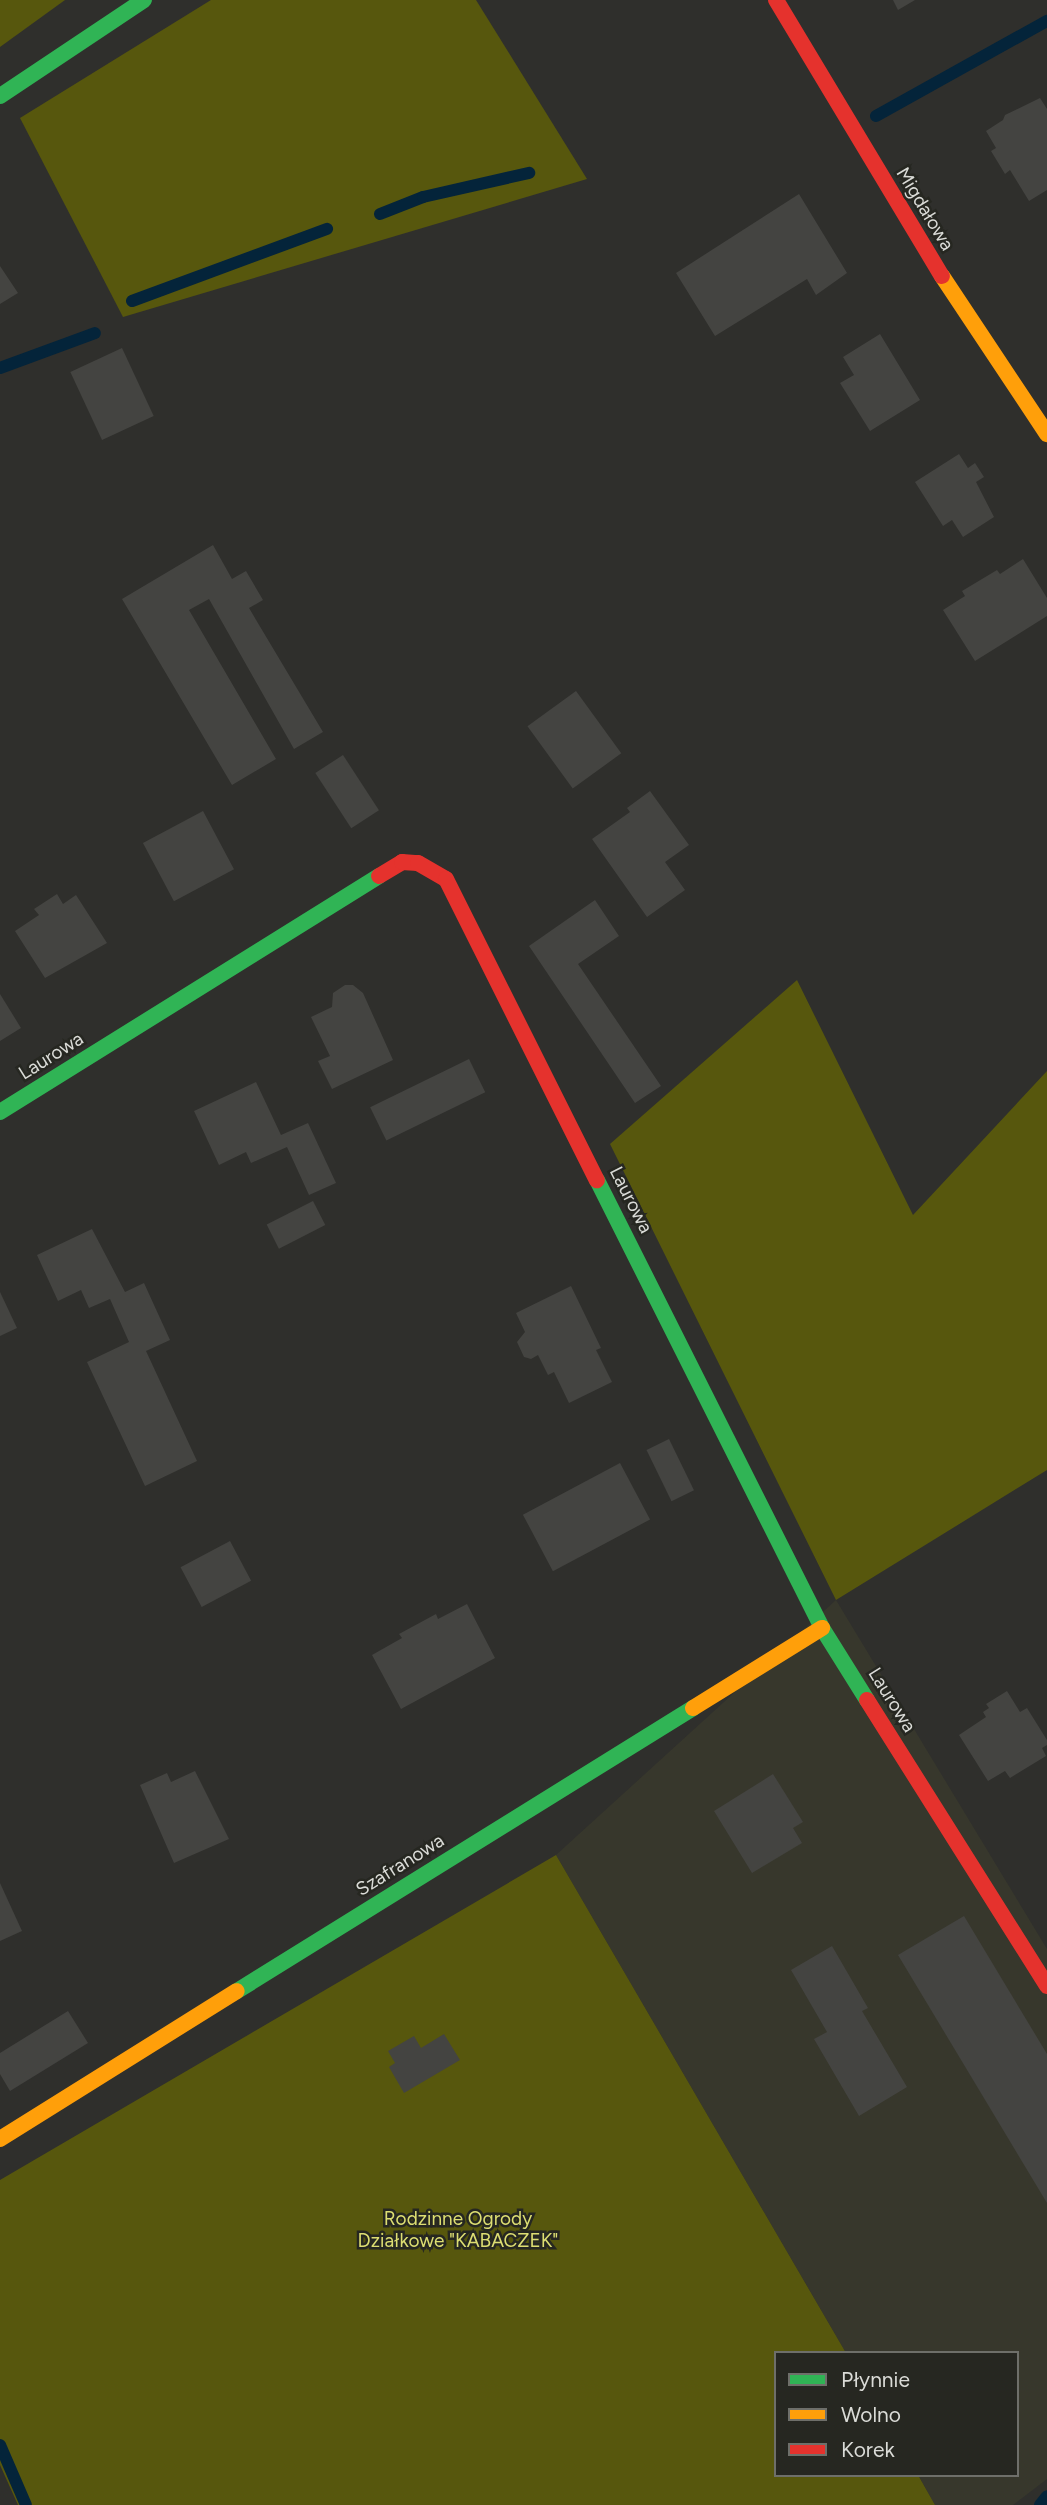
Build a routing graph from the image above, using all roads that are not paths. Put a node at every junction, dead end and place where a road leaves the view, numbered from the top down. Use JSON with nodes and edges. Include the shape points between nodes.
{"nodes":[{"id":1,"x":144,"y":0,"type":"edge"},
{"id":2,"x":776,"y":0,"type":"edge"},
{"id":3,"x":0,"y":96,"type":"edge"},
{"id":4,"x":1047,"y":434,"type":"edge"},
{"id":5,"x":0,"y":1112,"type":"edge"},
{"id":6,"x":822,"y":1628,"type":"junction"},
{"id":7,"x":1047,"y":1986,"type":"edge"},
{"id":8,"x":0,"y":2138,"type":"edge"}],
"edges":[{"from":1,"to":3,"type":"street"},
{"from":2,"to":4,"type":"street","name":"Migdałowa","via":[[924,250]]},
{"from":5,"to":6,"type":"street","name":"Laurowa","via":[[402,862],[433,869],[446,879]]},
{"from":6,"to":7,"type":"street","name":"Laurowa"},
{"from":6,"to":8,"type":"street","name":"Szafranowa"}]}
